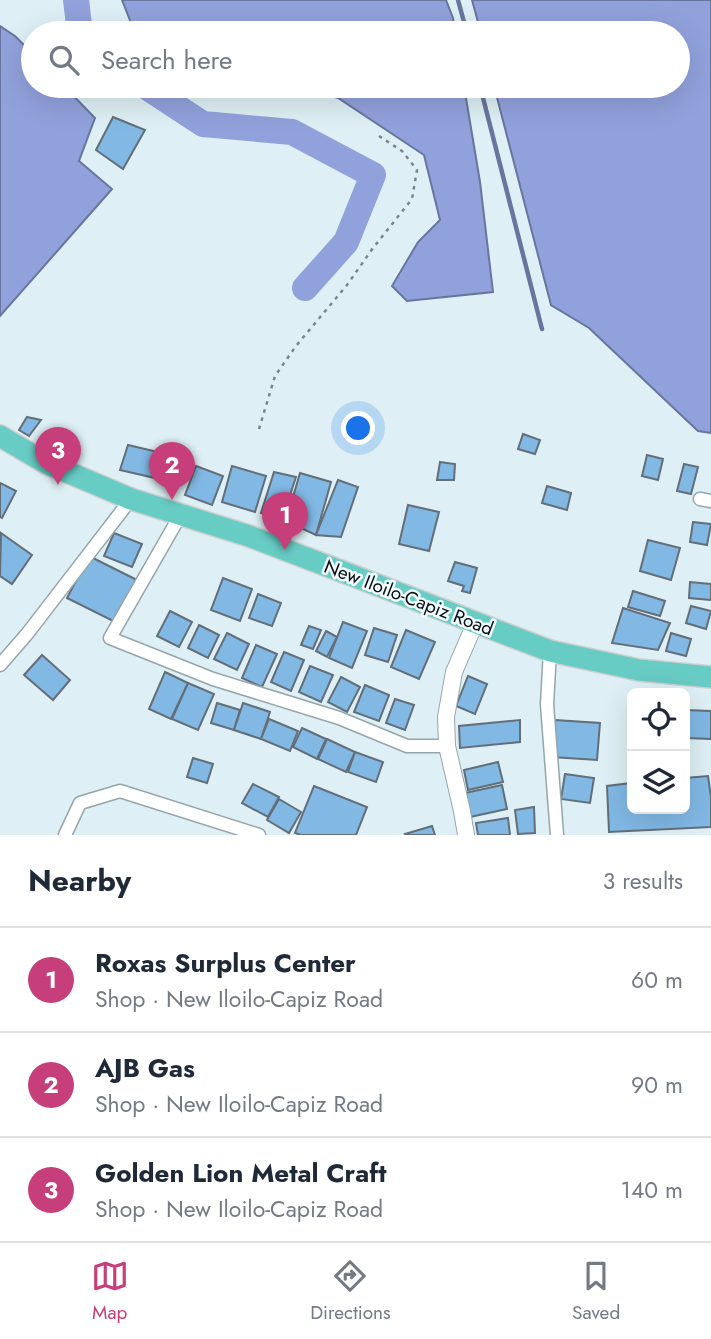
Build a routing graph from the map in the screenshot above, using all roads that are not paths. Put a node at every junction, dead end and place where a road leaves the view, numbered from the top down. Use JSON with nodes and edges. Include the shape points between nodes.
{"nodes":[{"id":1,"x":0,"y":436,"type":"edge"},
{"id":2,"x":131,"y":499,"type":"junction"},
{"id":3,"x":181,"y":514,"type":"junction"},
{"id":4,"x":476,"y":621,"type":"junction"},
{"id":5,"x":550,"y":651,"type":"junction"},
{"id":6,"x":0,"y":665,"type":"edge"},
{"id":7,"x":711,"y":677,"type":"edge"},
{"id":8,"x":447,"y":746,"type":"junction"},
{"id":9,"x":65,"y":835,"type":"edge"},
{"id":10,"x":259,"y":835,"type":"edge"},
{"id":11,"x":466,"y":835,"type":"edge"},
{"id":12,"x":557,"y":835,"type":"edge"}],
"edges":[{"from":1,"to":2,"type":"highway","name":"New Iloilo-Capiz Road","via":[[46,463]]},
{"from":2,"to":3,"type":"highway","name":"New Iloilo-Capiz Road"},
{"from":2,"to":6,"type":"street"},
{"from":3,"to":4,"type":"highway","name":"New Iloilo-Capiz Road"},
{"from":3,"to":8,"type":"street","via":[[110,638],[407,746]]},
{"from":4,"to":5,"type":"highway","name":"New Iloilo-Capiz Road"},
{"from":4,"to":8,"type":"street","via":[[454,672],[446,717]]},
{"from":5,"to":7,"type":"highway","name":"New Iloilo-Capiz Road","via":[[639,670]]},
{"from":5,"to":12,"type":"street","via":[[547,704]]},
{"from":8,"to":11,"type":"street"},
{"from":9,"to":10,"type":"street","via":[[80,803],[120,791]]}]}
